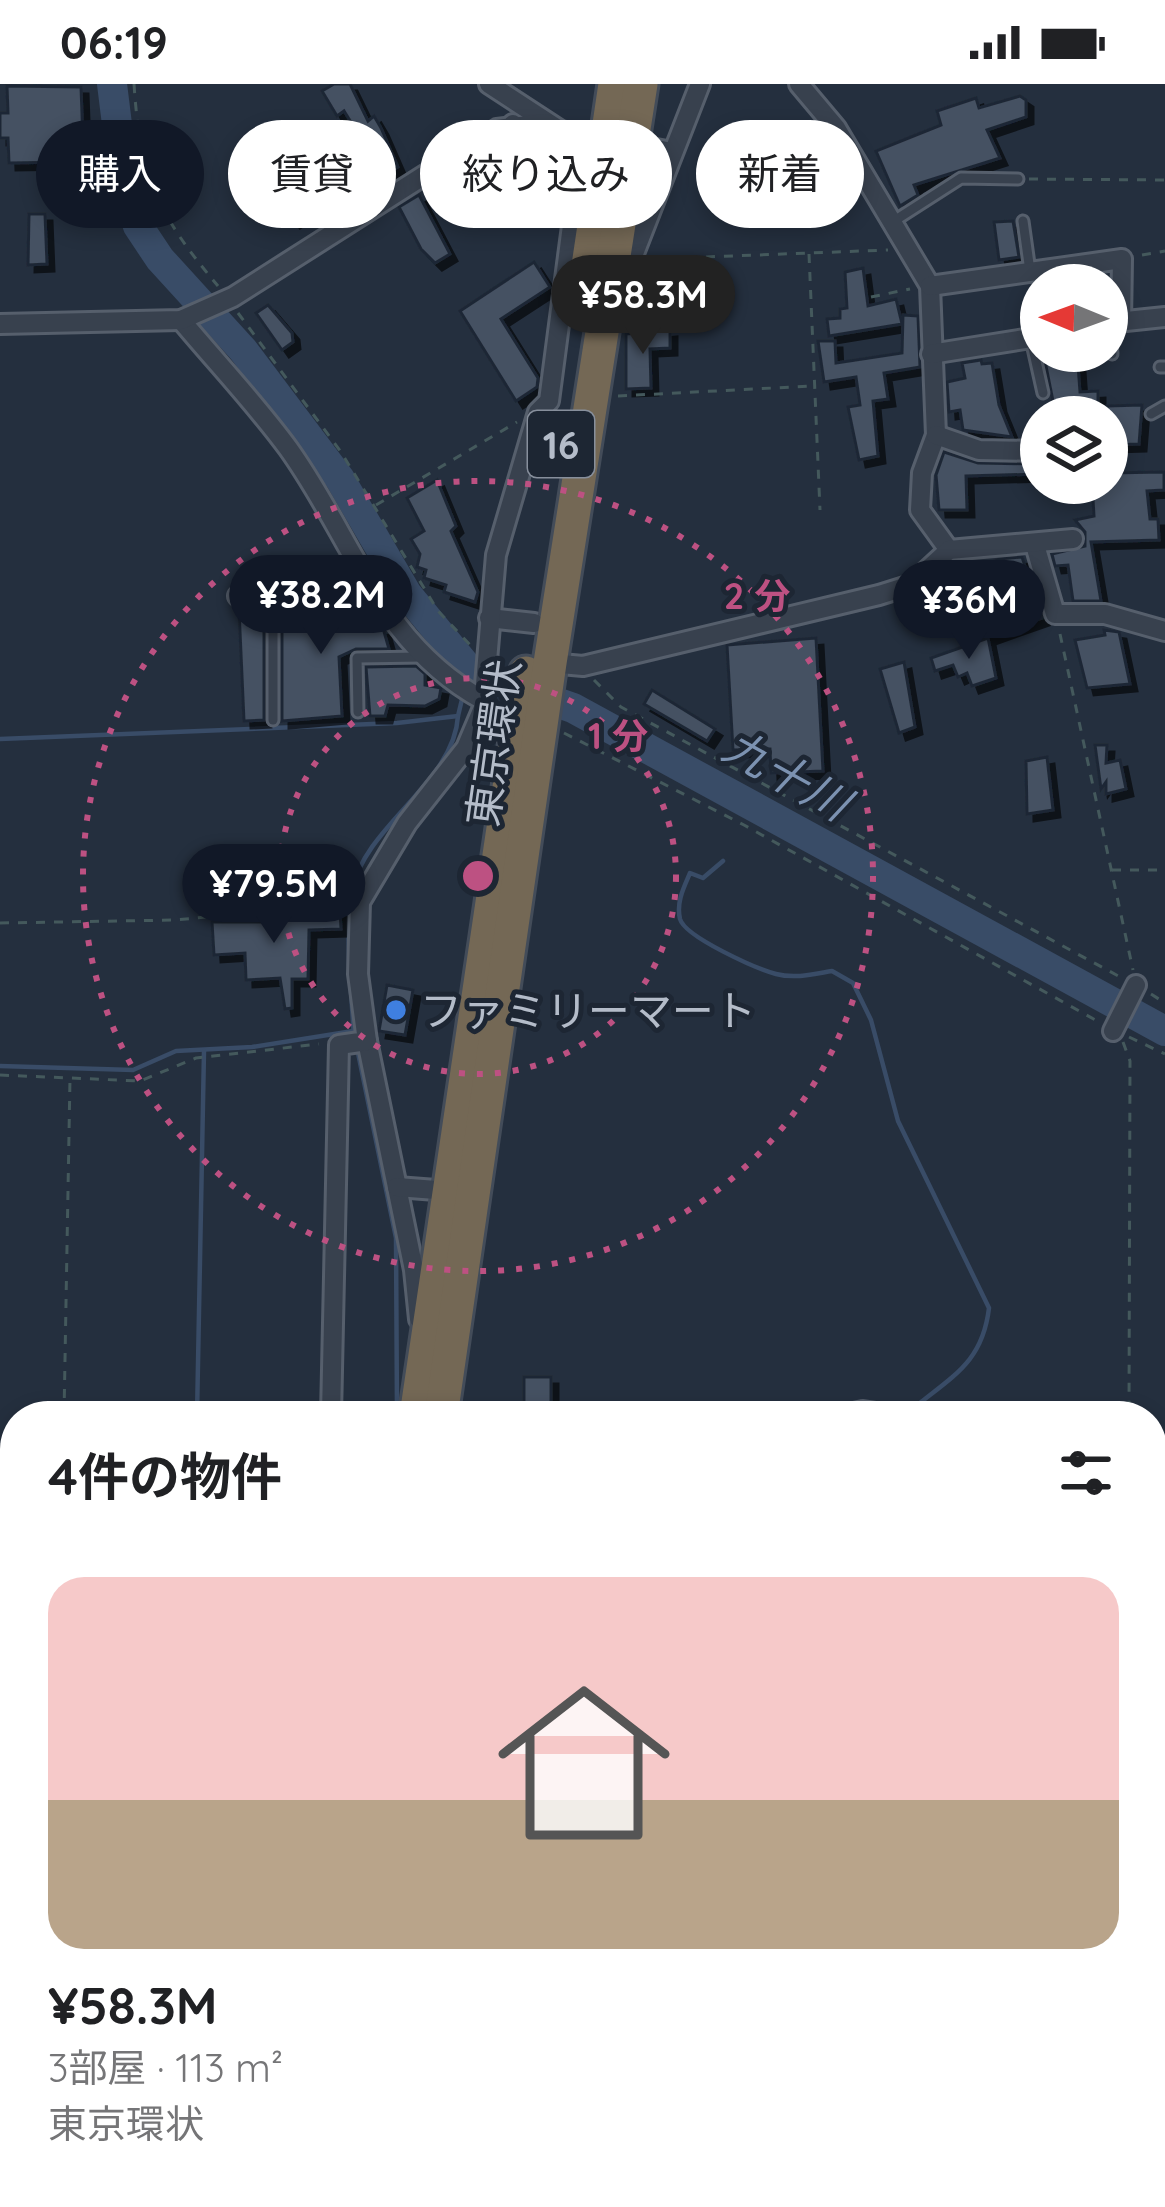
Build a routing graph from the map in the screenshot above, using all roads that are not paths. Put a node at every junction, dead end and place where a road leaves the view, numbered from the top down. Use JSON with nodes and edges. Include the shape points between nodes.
{"nodes":[{"id":1,"x":489,"y":84,"type":"edge"},
{"id":2,"x":615,"y":84,"type":"edge"},
{"id":3,"x":641,"y":84,"type":"edge"},
{"id":4,"x":700,"y":84,"type":"edge"},
{"id":5,"x":799,"y":84,"type":"edge"},
{"id":6,"x":541,"y":120,"type":"edge"},
{"id":7,"x":617,"y":120,"type":"edge"},
{"id":8,"x":627,"y":120,"type":"edge"},
{"id":9,"x":672,"y":152,"type":"edge"},
{"id":10,"x":420,"y":176,"type":"edge"},
{"id":11,"x":1018,"y":179,"type":"road end"},
{"id":12,"x":894,"y":221,"type":"junction"},
{"id":13,"x":1023,"y":221,"type":"dead end"},
{"id":14,"x":572,"y":228,"type":"edge"},
{"id":15,"x":600,"y":228,"type":"edge"},
{"id":16,"x":622,"y":228,"type":"edge"},
{"id":17,"x":637,"y":228,"type":"edge"},
{"id":18,"x":623,"y":257,"type":"junction"},
{"id":19,"x":1029,"y":264,"type":"edge"},
{"id":20,"x":1084,"y":264,"type":"edge"},
{"id":21,"x":1121,"y":264,"type":"edge"},
{"id":22,"x":1020,"y":272,"type":"edge"},
{"id":23,"x":930,"y":286,"type":"junction"},
{"id":24,"x":1165,"y":317,"type":"edge"},
{"id":25,"x":181,"y":320,"type":"junction"},
{"id":26,"x":1128,"y":320,"type":"edge"},
{"id":27,"x":0,"y":324,"type":"edge"},
{"id":28,"x":1020,"y":338,"type":"edge"},
{"id":29,"x":931,"y":354,"type":"junction"},
{"id":30,"x":1040,"y":372,"type":"edge"},
{"id":31,"x":1043,"y":393,"type":"dead end"},
{"id":32,"x":562,"y":400,"type":"junction"},
{"id":33,"x":1165,"y":406,"type":"edge"},
{"id":34,"x":1151,"y":414,"type":"dead end"},
{"id":35,"x":936,"y":435,"type":"junction"},
{"id":36,"x":1020,"y":451,"type":"edge"},
{"id":37,"x":1073,"y":539,"type":"dead end"},
{"id":38,"x":1035,"y":545,"type":"junction"},
{"id":39,"x":950,"y":550,"type":"junction"},
{"id":40,"x":371,"y":593,"type":"junction"},
{"id":41,"x":273,"y":595,"type":"junction"},
{"id":42,"x":238,"y":596,"type":"dead end"},
{"id":43,"x":489,"y":618,"type":"junction"},
{"id":44,"x":534,"y":622,"type":"junction"},
{"id":45,"x":1165,"y":631,"type":"edge"},
{"id":46,"x":422,"y":657,"type":"junction"},
{"id":47,"x":566,"y":665,"type":"junction"},
{"id":48,"x":483,"y":704,"type":"junction"},
{"id":49,"x":358,"y":712,"type":"dead end"},
{"id":50,"x":534,"y":716,"type":"junction"},
{"id":51,"x":273,"y":720,"type":"dead end"},
{"id":52,"x":1136,"y":985,"type":"road end"},
{"id":53,"x":1113,"y":1031,"type":"road end"},
{"id":54,"x":367,"y":1041,"type":"junction"},
{"id":55,"x":397,"y":1186,"type":"junction"},
{"id":56,"x":449,"y":1191,"type":"junction"},
{"id":57,"x":422,"y":1362,"type":"junction"},
{"id":58,"x":331,"y":1401,"type":"edge"},
{"id":59,"x":418,"y":1401,"type":"edge"},
{"id":60,"x":443,"y":1401,"type":"edge"}],
"edges":[{"from":1,"to":6,"type":"street"},
{"from":2,"to":7,"type":"highway","name":"東京環状","number":"16"},
{"from":3,"to":8,"type":"highway","name":"東京環状","number":"16"},
{"from":4,"to":9,"type":"street"},
{"from":5,"to":12,"type":"street"},
{"from":10,"to":25,"type":"street","via":[[228,299]]},
{"from":11,"to":12,"type":"lane","via":[[962,178]]},
{"from":12,"to":23,"type":"street"},
{"from":13,"to":19,"type":"lane"},
{"from":14,"to":32,"type":"street"},
{"from":15,"to":32,"type":"highway","name":"東京環状","number":"16"},
{"from":16,"to":18,"type":"highway","name":"東京環状","number":"16"},
{"from":17,"to":18,"type":"street"},
{"from":18,"to":32,"type":"highway","name":"東京環状","number":"16"},
{"from":20,"to":21,"type":"street"},
{"from":22,"to":23,"type":"street"},
{"from":23,"to":29,"type":"street"},
{"from":24,"to":26,"type":"street"},
{"from":25,"to":27,"type":"street"},
{"from":25,"to":40,"type":"street","via":[[288,449]]},
{"from":28,"to":29,"type":"street"},
{"from":29,"to":35,"type":"street"},
{"from":30,"to":31,"type":"lane"},
{"from":32,"to":43,"type":"street","via":[[496,555]]},
{"from":32,"to":44,"type":"highway","name":"東京環状","number":"16"},
{"from":32,"to":47,"type":"highway","name":"東京環状","number":"16"},
{"from":33,"to":34,"type":"lane"},
{"from":35,"to":36,"type":"street","via":[[979,450]]},
{"from":35,"to":39,"type":"street","via":[[920,510]]},
{"from":37,"to":38,"type":"street"},
{"from":38,"to":39,"type":"street"},
{"from":38,"to":45,"type":"street","via":[[1055,614],[1106,614]]},
{"from":39,"to":47,"type":"street","via":[[911,585],[879,596]]},
{"from":40,"to":41,"type":"street"},
{"from":40,"to":46,"type":"street"},
{"from":41,"to":42,"type":"street"},
{"from":41,"to":51,"type":"lane"},
{"from":43,"to":44,"type":"street"},
{"from":43,"to":48,"type":"street"},
{"from":44,"to":50,"type":"highway","name":"東京環状","number":"16"},
{"from":46,"to":48,"type":"street"},
{"from":46,"to":49,"type":"lane","via":[[358,658]]},
{"from":47,"to":50,"type":"highway","name":"東京環状","number":"16"},
{"from":48,"to":50,"type":"street"},
{"from":48,"to":54,"type":"street","via":[[466,748],[407,823],[360,902]]},
{"from":50,"to":56,"type":"highway","name":"東京環状","number":"16"},
{"from":50,"to":60,"type":"highway","name":"東京環状","number":"16"},
{"from":52,"to":53,"type":"street"},
{"from":54,"to":55,"type":"street"},
{"from":54,"to":58,"type":"street","via":[[339,1045]]},
{"from":55,"to":56,"type":"street"},
{"from":55,"to":57,"type":"street"},
{"from":56,"to":57,"type":"highway","name":"東京環状","number":"16"},
{"from":57,"to":59,"type":"highway","name":"東京環状","number":"16"}]}
